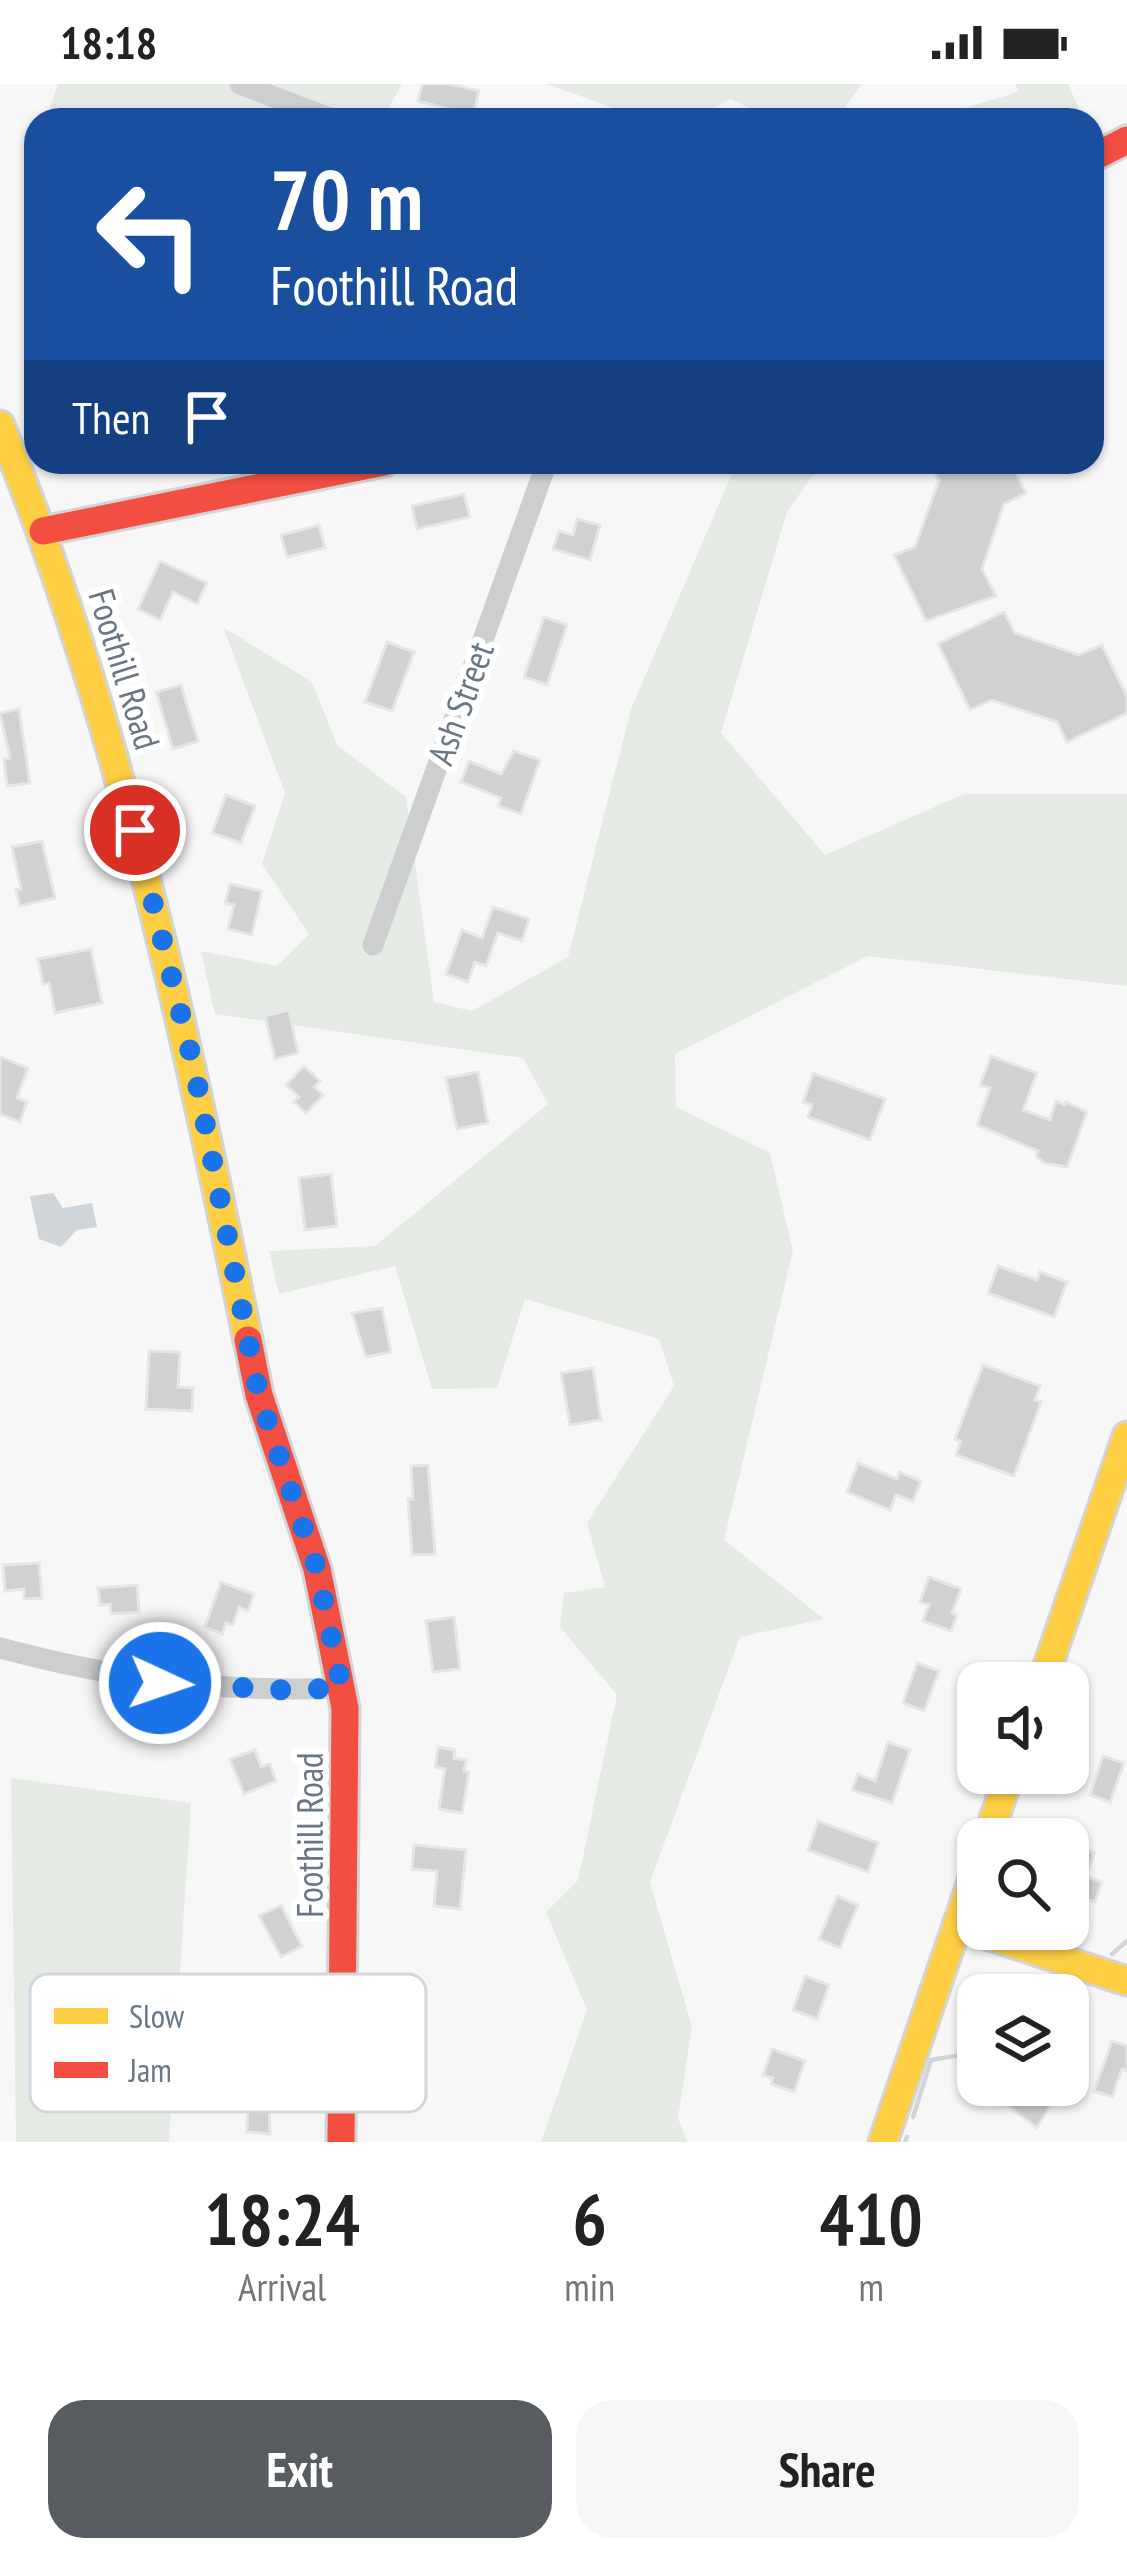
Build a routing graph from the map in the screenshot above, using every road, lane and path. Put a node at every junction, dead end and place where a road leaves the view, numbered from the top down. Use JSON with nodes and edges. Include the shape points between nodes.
{"nodes":[{"id":1,"x":241,"y":84,"type":"edge"},
{"id":2,"x":304,"y":108,"type":"edge"},
{"id":3,"x":0,"y":424,"type":"edge"},
{"id":4,"x":325,"y":474,"type":"edge"},
{"id":5,"x":543,"y":474,"type":"edge"},
{"id":6,"x":43,"y":531,"type":"junction"},
{"id":7,"x":373,"y":944,"type":"dead end"},
{"id":8,"x":1127,"y":1436,"type":"edge"},
{"id":9,"x":0,"y":1648,"type":"edge"},
{"id":10,"x":1049,"y":1662,"type":"edge"},
{"id":11,"x":342,"y":1688,"type":"junction"},
{"id":12,"x":957,"y":1924,"type":"edge"},
{"id":13,"x":1035,"y":1950,"type":"edge"},
{"id":14,"x":344,"y":1974,"type":"edge"},
{"id":15,"x":1127,"y":1981,"type":"edge"},
{"id":16,"x":341,"y":2112,"type":"edge"},
{"id":17,"x":341,"y":2142,"type":"edge"},
{"id":18,"x":883,"y":2142,"type":"edge"}],
"edges":[{"from":1,"to":2,"type":"street"},
{"from":3,"to":6,"type":"main road","name":"Foothill Road"},
{"from":4,"to":6,"type":"main road"},
{"from":5,"to":7,"type":"street","name":"Ash Street"},
{"from":6,"to":11,"type":"main road","name":"Foothill Road","via":[[127,797],[194,1067],[259,1395],[317,1569]]},
{"from":8,"to":10,"type":"main road"},
{"from":9,"to":11,"type":"street","via":[[160,1683]]},
{"from":11,"to":14,"type":"main road","name":"Foothill Road"},
{"from":12,"to":18,"type":"main road"},
{"from":13,"to":15,"type":"main road"},
{"from":16,"to":17,"type":"main road","name":"Foothill Road"}]}
